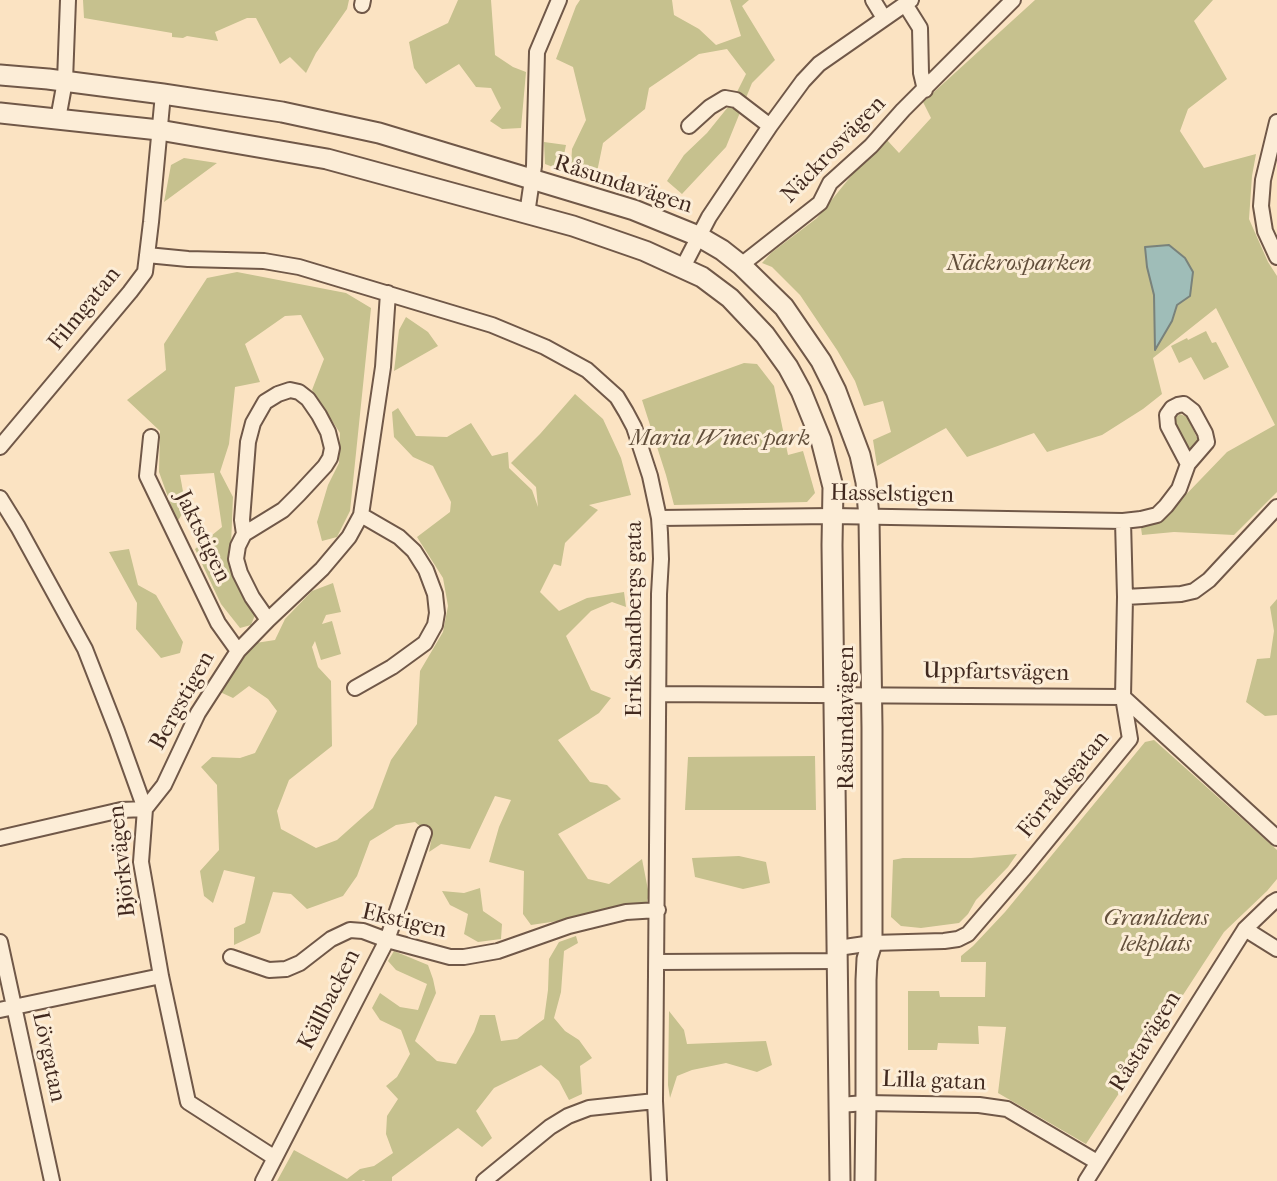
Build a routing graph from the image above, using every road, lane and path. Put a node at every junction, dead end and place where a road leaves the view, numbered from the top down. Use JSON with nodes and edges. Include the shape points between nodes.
{"nodes":[{"id":1,"x":68,"y":0,"type":"edge"},
{"id":2,"x":559,"y":0,"type":"edge"},
{"id":3,"x":873,"y":0,"type":"edge"},
{"id":4,"x":1013,"y":0,"type":"edge"},
{"id":5,"x":908,"y":2,"type":"edge"},
{"id":6,"x":884,"y":18,"type":"junction"},
{"id":7,"x":0,"y":75,"type":"edge"},
{"id":8,"x":65,"y":81,"type":"junction"},
{"id":9,"x":925,"y":90,"type":"junction"},
{"id":10,"x":163,"y":94,"type":"junction"},
{"id":11,"x":0,"y":113,"type":"edge"},
{"id":12,"x":58,"y":120,"type":"junction"},
{"id":13,"x":1277,"y":122,"type":"edge"},
{"id":14,"x":770,"y":126,"type":"junction"},
{"id":15,"x":689,"y":127,"type":"dead end"},
{"id":16,"x":159,"y":130,"type":"junction"},
{"id":17,"x":532,"y":181,"type":"junction"},
{"id":18,"x":527,"y":214,"type":"junction"},
{"id":19,"x":698,"y":236,"type":"junction"},
{"id":20,"x":1275,"y":255,"type":"edge"},
{"id":21,"x":147,"y":256,"type":"junction"},
{"id":22,"x":741,"y":265,"type":"junction"},
{"id":23,"x":682,"y":268,"type":"junction"},
{"id":24,"x":388,"y":293,"type":"junction"},
{"id":25,"x":151,"y":437,"type":"dead end"},
{"id":26,"x":0,"y":447,"type":"edge"},
{"id":27,"x":1188,"y":464,"type":"dead end"},
{"id":28,"x":0,"y":498,"type":"edge"},
{"id":29,"x":1277,"y":507,"type":"edge"},
{"id":30,"x":361,"y":515,"type":"junction"},
{"id":31,"x":832,"y":516,"type":"junction"},
{"id":32,"x":869,"y":517,"type":"junction"},
{"id":33,"x":659,"y":518,"type":"junction"},
{"id":34,"x":1123,"y":521,"type":"junction"},
{"id":35,"x":244,"y":534,"type":"junction"},
{"id":36,"x":1125,"y":597,"type":"junction"},
{"id":37,"x":268,"y":620,"type":"junction"},
{"id":38,"x":238,"y":651,"type":"junction"},
{"id":39,"x":355,"y":688,"type":"dead end"},
{"id":40,"x":659,"y":694,"type":"junction"},
{"id":41,"x":834,"y":695,"type":"junction"},
{"id":42,"x":872,"y":695,"type":"junction"},
{"id":43,"x":1123,"y":697,"type":"junction"},
{"id":44,"x":145,"y":809,"type":"junction"},
{"id":45,"x":424,"y":834,"type":"dead end"},
{"id":46,"x":0,"y":838,"type":"edge"},
{"id":47,"x":1277,"y":838,"type":"edge"},
{"id":48,"x":1277,"y":900,"type":"edge"},
{"id":49,"x":658,"y":910,"type":"junction"},
{"id":50,"x":1245,"y":929,"type":"junction"},
{"id":51,"x":387,"y":940,"type":"junction"},
{"id":52,"x":0,"y":942,"type":"edge"},
{"id":53,"x":872,"y":943,"type":"junction"},
{"id":54,"x":1277,"y":950,"type":"edge"},
{"id":55,"x":838,"y":955,"type":"junction"},
{"id":56,"x":231,"y":957,"type":"dead end"},
{"id":57,"x":657,"y":962,"type":"junction"},
{"id":58,"x":161,"y":976,"type":"junction"},
{"id":59,"x":7,"y":1009,"type":"edge"},
{"id":60,"x":655,"y":1101,"type":"junction"},
{"id":61,"x":866,"y":1103,"type":"junction"},
{"id":62,"x":839,"y":1105,"type":"junction"},
{"id":63,"x":275,"y":1158,"type":"junction"},
{"id":64,"x":1097,"y":1162,"type":"junction"},
{"id":65,"x":51,"y":1181,"type":"edge"},
{"id":66,"x":263,"y":1181,"type":"edge"},
{"id":67,"x":484,"y":1181,"type":"edge"},
{"id":68,"x":659,"y":1181,"type":"edge"},
{"id":69,"x":840,"y":1181,"type":"edge"},
{"id":70,"x":865,"y":1181,"type":"edge"},
{"id":71,"x":1086,"y":1181,"type":"edge"}],
"edges":[{"from":1,"to":8,"type":"street"},
{"from":2,"to":17,"type":"street","via":[[537,52]]},
{"from":3,"to":6,"type":"street"},
{"from":4,"to":9,"type":"street","name":"Näckrosvägen"},
{"from":5,"to":6,"type":"street"},
{"from":5,"to":9,"type":"street","via":[[920,28]]},
{"from":6,"to":14,"type":"street","via":[[819,64]]},
{"from":7,"to":8,"type":"street","name":"Råsundavägen"},
{"from":8,"to":10,"type":"street","name":"Råsundavägen"},
{"from":8,"to":12,"type":"street"},
{"from":9,"to":22,"type":"street","name":"Näckrosvägen","via":[[830,183],[820,203]]},
{"from":10,"to":16,"type":"street","name":"Filmgatan"},
{"from":10,"to":17,"type":"street","name":"Råsundavägen","via":[[282,112],[379,134]]},
{"from":11,"to":12,"type":"street","name":"Råsundavägen"},
{"from":12,"to":16,"type":"street","name":"Råsundavägen"},
{"from":13,"to":20,"type":"street","via":[[1261,205]]},
{"from":14,"to":15,"type":"street","via":[[736,100],[724,98]]},
{"from":14,"to":19,"type":"street"},
{"from":16,"to":18,"type":"street","name":"Råsundavägen","via":[[327,159]]},
{"from":16,"to":21,"type":"street","name":"Filmgatan"},
{"from":17,"to":18,"type":"street"},
{"from":17,"to":19,"type":"street","name":"Råsundavägen","via":[[634,210]]},
{"from":18,"to":23,"type":"street","name":"Råsundavägen","via":[[645,251]]},
{"from":19,"to":22,"type":"street","name":"Råsundavägen"},
{"from":19,"to":23,"type":"street"},
{"from":21,"to":24,"type":"street","name":"Erik Sandbergs gata","via":[[264,261]]},
{"from":21,"to":26,"type":"street","name":"Filmgatan","via":[[145,272],[130,292]]},
{"from":22,"to":32,"type":"street","name":"Råsundavägen","via":[[785,307],[821,361],[860,455]]},
{"from":23,"to":31,"type":"street","name":"Råsundavägen","via":[[730,298],[788,367],[821,440],[832,478]]},
{"from":24,"to":30,"type":"street","name":"Bergstigen","via":[[383,367]]},
{"from":24,"to":33,"type":"street","name":"Erik Sandbergs gata","via":[[527,338],[587,370],[617,397],[634,427]]},
{"from":25,"to":38,"type":"street","name":"Jaktstigen","via":[[146,476],[218,623]]},
{"from":27,"to":34,"type":"street","via":[[1179,489],[1157,515]]},
{"from":28,"to":44,"type":"street","name":"Björkvägen","via":[[85,649]]},
{"from":29,"to":36,"type":"street","via":[[1209,580],[1194,590]]},
{"from":30,"to":37,"type":"street","name":"Bergstigen","via":[[322,569]]},
{"from":30,"to":39,"type":"street","via":[[414,551],[435,594],[437,613],[425,643]]},
{"from":31,"to":32,"type":"street","name":"Hasselstigen"},
{"from":31,"to":33,"type":"street","name":"Hasselstigen"},
{"from":31,"to":41,"type":"street","name":"Råsundavägen"},
{"from":32,"to":34,"type":"street","name":"Hasselstigen"},
{"from":32,"to":42,"type":"street","name":"Råsundavägen"},
{"from":33,"to":40,"type":"street","name":"Erik Sandbergs gata"},
{"from":34,"to":36,"type":"street","name":"Förrådsgatan"},
{"from":35,"to":35,"type":"street","via":[[284,510],[330,458],[328,432],[299,391],[290,390],[265,402],[253,423]]},
{"from":35,"to":37,"type":"street","via":[[236,559]]},
{"from":36,"to":43,"type":"street","name":"Förrådsgatan"},
{"from":37,"to":38,"type":"street","name":"Bergstigen"},
{"from":38,"to":44,"type":"street","name":"Bergstigen","via":[[198,713],[164,785]]},
{"from":40,"to":41,"type":"street","name":"Uppfartsvägen"},
{"from":40,"to":49,"type":"street","name":"Erik Sandbergs gata"},
{"from":41,"to":42,"type":"street","name":"Uppfartsvägen"},
{"from":41,"to":55,"type":"street","name":"Råsundavägen"},
{"from":42,"to":43,"type":"street","name":"Uppfartsvägen"},
{"from":42,"to":53,"type":"street","name":"Råsundavägen"},
{"from":43,"to":47,"type":"street"},
{"from":43,"to":53,"type":"street","name":"Förrådsgatan","via":[[1130,739],[968,934],[944,941]]},
{"from":44,"to":46,"type":"street","via":[[121,810]]},
{"from":44,"to":58,"type":"street","name":"Björkvägen","via":[[141,862]]},
{"from":45,"to":51,"type":"street","name":"Källbacken"},
{"from":48,"to":50,"type":"street","name":"Råstavägen"},
{"from":49,"to":51,"type":"street","name":"Ekstigen","via":[[626,912],[464,957]]},
{"from":49,"to":57,"type":"street","name":"Erik Sandbergs gata"},
{"from":50,"to":54,"type":"street"},
{"from":50,"to":64,"type":"street","name":"Råstavägen"},
{"from":51,"to":56,"type":"street","name":"Ekstigen","via":[[351,930],[286,969],[269,970]]},
{"from":51,"to":63,"type":"street","name":"Källbacken"},
{"from":52,"to":59,"type":"street","name":"Lövgatan"},
{"from":53,"to":55,"type":"street","name":"Förrådsgatan"},
{"from":53,"to":61,"type":"street","name":"Råsundavägen","via":[[866,979]]},
{"from":55,"to":57,"type":"street","name":"Förrådsgatan"},
{"from":55,"to":62,"type":"street","name":"Råsundavägen"},
{"from":57,"to":60,"type":"street","name":"Erik Sandbergs gata"},
{"from":58,"to":59,"type":"street"},
{"from":58,"to":63,"type":"street","name":"Björkvägen","via":[[188,1102]]},
{"from":59,"to":65,"type":"street","name":"Lövgatan"},
{"from":60,"to":67,"type":"street","via":[[589,1108],[568,1116]]},
{"from":60,"to":68,"type":"street","name":"Erik Sandbergs gata"},
{"from":61,"to":62,"type":"street","name":"Lilla gatan"},
{"from":61,"to":64,"type":"street","name":"Lilla gatan","via":[[1007,1109]]},
{"from":61,"to":70,"type":"street","name":"Råsundavägen"},
{"from":62,"to":69,"type":"street","name":"Råsundavägen"},
{"from":63,"to":66,"type":"street","name":"Källbacken"},
{"from":64,"to":71,"type":"street","name":"Råstavägen"}]}
